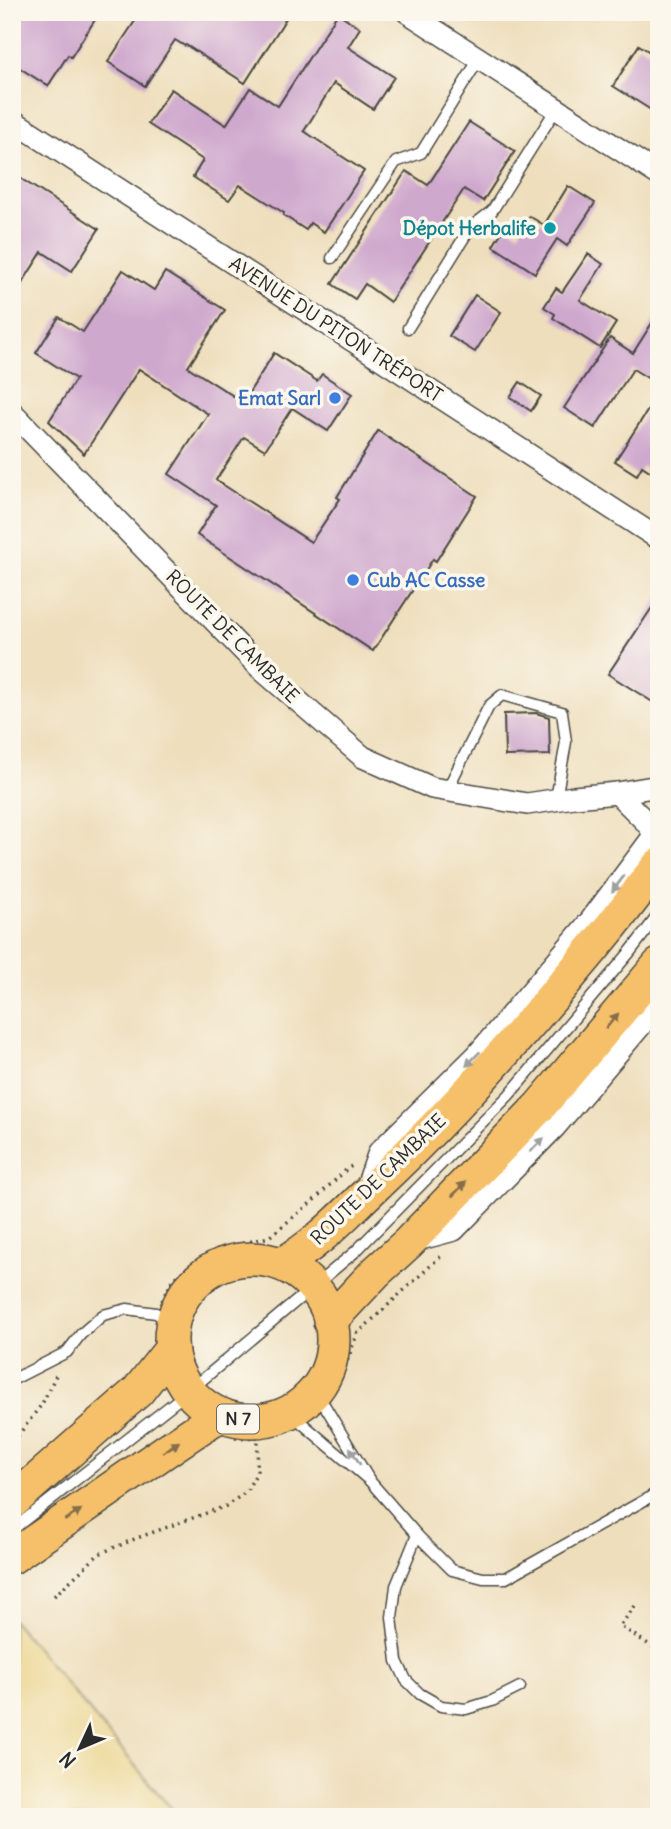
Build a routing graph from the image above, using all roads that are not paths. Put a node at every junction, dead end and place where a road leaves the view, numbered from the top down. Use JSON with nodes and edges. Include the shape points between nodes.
{"nodes":[{"id":1,"x":407,"y":12,"type":"edge"},
{"id":2,"x":479,"y":59,"type":"junction"},
{"id":3,"x":556,"y":108,"type":"junction"},
{"id":4,"x":12,"y":120,"type":"edge"},
{"id":5,"x":659,"y":175,"type":"edge"},
{"id":6,"x":332,"y":258,"type":"dead end"},
{"id":7,"x":408,"y":328,"type":"dead end"},
{"id":8,"x":12,"y":412,"type":"edge"},
{"id":9,"x":659,"y":539,"type":"edge"},
{"id":10,"x":659,"y":786,"type":"edge"},
{"id":11,"x":447,"y":790,"type":"junction"},
{"id":12,"x":617,"y":793,"type":"junction"},
{"id":13,"x":556,"y":799,"type":"junction"},
{"id":14,"x":658,"y":843,"type":"edge"},
{"id":15,"x":659,"y":914,"type":"edge"},
{"id":16,"x":659,"y":965,"type":"edge"},
{"id":17,"x":659,"y":1004,"type":"edge"},
{"id":18,"x":364,"y":1196,"type":"junction"},
{"id":19,"x":408,"y":1243,"type":"junction"},
{"id":20,"x":282,"y":1264,"type":"junction"},
{"id":21,"x":313,"y":1287,"type":"junction"},
{"id":22,"x":330,"y":1321,"type":"junction"},
{"id":23,"x":167,"y":1329,"type":"junction"},
{"id":24,"x":12,"y":1380,"type":"edge"},
{"id":25,"x":189,"y":1391,"type":"junction"},
{"id":26,"x":308,"y":1408,"type":"junction"},
{"id":27,"x":242,"y":1427,"type":"junction"},
{"id":28,"x":370,"y":1481,"type":"junction"},
{"id":29,"x":659,"y":1492,"type":"edge"},
{"id":30,"x":12,"y":1502,"type":"edge"},
{"id":31,"x":417,"y":1535,"type":"junction"},
{"id":32,"x":16,"y":1545,"type":"edge"},
{"id":33,"x":520,"y":1687,"type":"dead end"}],
"edges":[{"from":1,"to":2,"type":"street"},
{"from":2,"to":3,"type":"street"},
{"from":2,"to":6,"type":"lane","via":[[421,153],[396,162]]},
{"from":3,"to":5,"type":"street"},
{"from":3,"to":7,"type":"lane","via":[[492,211],[470,228]]},
{"from":4,"to":9,"type":"street","name":"AVENUE DU PITON TRÉPORT"},
{"from":8,"to":11,"type":"street","name":"ROUTE DE CAMBAIE","via":[[272,679],[363,757],[432,788]]},
{"from":10,"to":12,"type":"street","name":"ROUTE DE CAMBAIE"},
{"from":11,"to":13,"type":"street","name":"ROUTE DE CAMBAIE","via":[[527,804]]},
{"from":11,"to":13,"type":"lane","via":[[489,706],[502,695],[562,712],[566,742]]},
{"from":12,"to":13,"type":"street","name":"ROUTE DE CAMBAIE"},
{"from":12,"to":14,"type":"street","via":[[645,821]]},
{"from":14,"to":18,"type":"main road","name":"ROUTE DE CAMBAIE","via":[[610,928],[488,1071]]},
{"from":14,"to":18,"type":"street","one_way":true,"via":[[477,1055],[379,1152]]},
{"from":15,"to":21,"type":"lane","via":[[509,1095],[356,1251]]},
{"from":19,"to":16,"type":"main road","one_way":true,"via":[[539,1107]]},
{"from":19,"to":17,"type":"street","one_way":true,"via":[[454,1230],[555,1127]]},
{"from":18,"to":20,"type":"main road","name":"ROUTE DE CAMBAIE","via":[[334,1226]]},
{"from":19,"to":22,"type":"main road"},
{"from":20,"to":21,"type":"main road"},
{"from":20,"to":23,"type":"main road","via":[[241,1259],[217,1266],[196,1280]]},
{"from":21,"to":22,"type":"main road"},
{"from":21,"to":25,"type":"lane"},
{"from":22,"to":26,"type":"main road","via":[[333,1346],[327,1371]]},
{"from":23,"to":24,"type":"lane","via":[[127,1309],[103,1315],[67,1352]]},
{"from":23,"to":25,"type":"main road","number":"N 7","via":[[177,1371]]},
{"from":23,"to":30,"type":"main road","via":[[138,1391]]},
{"from":25,"to":27,"type":"main road","number":"N 7"},
{"from":25,"to":32,"type":"lane"},
{"from":26,"to":27,"type":"main road","number":"N 7"},
{"from":26,"to":28,"type":"lane"},
{"from":28,"to":26,"type":"lane","one_way":true},
{"from":32,"to":27,"type":"main road","one_way":true,"via":[[210,1421]]},
{"from":28,"to":31,"type":"lane"},
{"from":29,"to":31,"type":"lane","via":[[506,1578],[452,1570]]},
{"from":31,"to":33,"type":"lane","via":[[396,1586],[392,1617],[397,1661],[406,1680],[441,1706],[466,1709]]}]}
